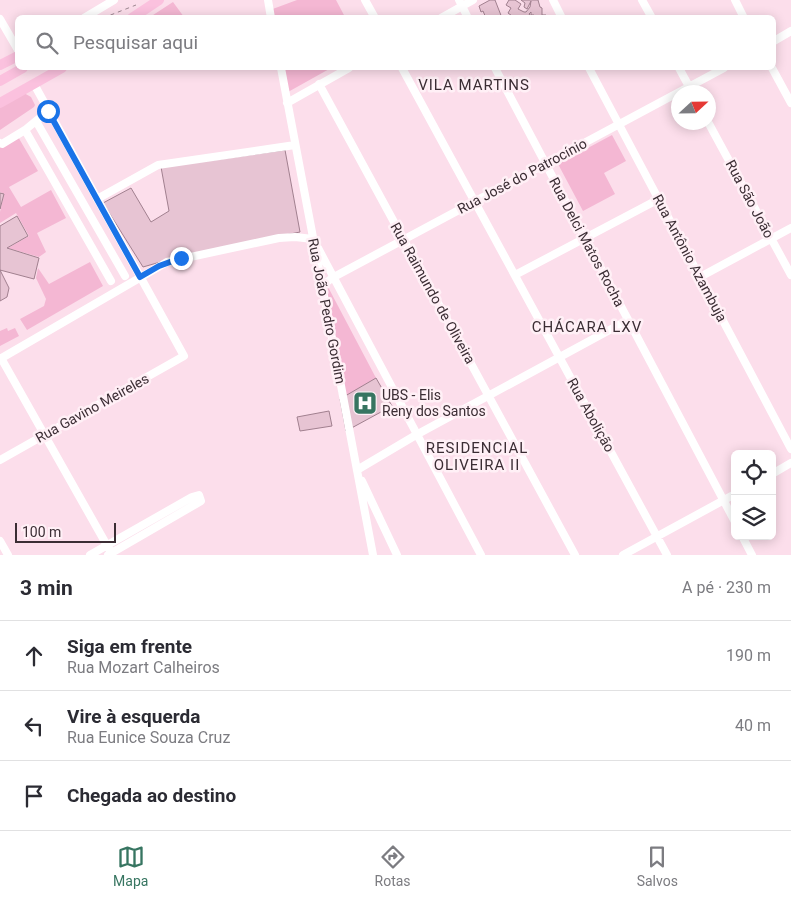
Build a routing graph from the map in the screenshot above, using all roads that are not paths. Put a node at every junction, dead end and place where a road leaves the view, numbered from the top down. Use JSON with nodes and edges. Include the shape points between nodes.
{"nodes":[{"id":1,"x":114,"y":0,"type":"edge"},
{"id":2,"x":159,"y":0,"type":"edge"},
{"id":3,"x":268,"y":0,"type":"edge"},
{"id":4,"x":365,"y":0,"type":"edge"},
{"id":5,"x":473,"y":0,"type":"edge"},
{"id":6,"x":553,"y":0,"type":"edge"},
{"id":7,"x":642,"y":0,"type":"edge"},
{"id":8,"x":735,"y":0,"type":"edge"},
{"id":9,"x":461,"y":3,"type":"edge"},
{"id":10,"x":89,"y":15,"type":"edge"},
{"id":11,"x":136,"y":15,"type":"edge"},
{"id":12,"x":270,"y":15,"type":"edge"},
{"id":13,"x":373,"y":15,"type":"edge"},
{"id":14,"x":445,"y":15,"type":"edge"},
{"id":15,"x":467,"y":15,"type":"edge"},
{"id":16,"x":560,"y":15,"type":"edge"},
{"id":17,"x":650,"y":15,"type":"edge"},
{"id":18,"x":742,"y":15,"type":"edge"},
{"id":19,"x":0,"y":18,"type":"edge"},
{"id":20,"x":791,"y":31,"type":"edge"},
{"id":21,"x":776,"y":40,"type":"edge"},
{"id":22,"x":15,"y":45,"type":"edge"},
{"id":23,"x":15,"y":58,"type":"edge"},
{"id":24,"x":0,"y":66,"type":"edge"},
{"id":25,"x":16,"y":70,"type":"edge"},
{"id":26,"x":58,"y":70,"type":"edge"},
{"id":27,"x":281,"y":70,"type":"edge"},
{"id":28,"x":345,"y":70,"type":"edge"},
{"id":29,"x":403,"y":70,"type":"edge"},
{"id":30,"x":496,"y":70,"type":"edge"},
{"id":31,"x":590,"y":70,"type":"edge"},
{"id":32,"x":680,"y":70,"type":"edge"},
{"id":33,"x":721,"y":70,"type":"edge"},
{"id":34,"x":773,"y":70,"type":"edge"},
{"id":35,"x":0,"y":81,"type":"edge"},
{"id":36,"x":34,"y":84,"type":"junction"},
{"id":37,"x":319,"y":84,"type":"junction"},
{"id":38,"x":689,"y":85,"type":"edge"},
{"id":39,"x":697,"y":85,"type":"edge"},
{"id":40,"x":671,"y":99,"type":"edge"},
{"id":41,"x":0,"y":103,"type":"edge"},
{"id":42,"x":287,"y":103,"type":"junction"},
{"id":43,"x":791,"y":103,"type":"edge"},
{"id":44,"x":48,"y":111,"type":"junction"},
{"id":45,"x":36,"y":121,"type":"junction"},
{"id":46,"x":619,"y":124,"type":"junction"},
{"id":47,"x":25,"y":130,"type":"junction"},
{"id":48,"x":712,"y":130,"type":"edge"},
{"id":49,"x":0,"y":143,"type":"edge"},
{"id":50,"x":296,"y":145,"type":"junction"},
{"id":51,"x":545,"y":164,"type":"junction"},
{"id":52,"x":97,"y":199,"type":"junction"},
{"id":53,"x":658,"y":199,"type":"junction"},
{"id":54,"x":475,"y":201,"type":"junction"},
{"id":55,"x":791,"y":228,"type":"edge"},
{"id":56,"x":585,"y":238,"type":"junction"},
{"id":57,"x":313,"y":239,"type":"junction"},
{"id":58,"x":771,"y":239,"type":"junction"},
{"id":59,"x":404,"y":240,"type":"junction"},
{"id":60,"x":515,"y":275,"type":"junction"},
{"id":61,"x":791,"y":275,"type":"edge"},
{"id":62,"x":125,"y":276,"type":"dead end"},
{"id":63,"x":140,"y":277,"type":"junction"},
{"id":64,"x":700,"y":277,"type":"junction"},
{"id":65,"x":332,"y":278,"type":"junction"},
{"id":66,"x":111,"y":281,"type":"dead end"},
{"id":67,"x":322,"y":286,"type":"junction"},
{"id":68,"x":628,"y":320,"type":"junction"},
{"id":69,"x":560,"y":357,"type":"junction"},
{"id":70,"x":1,"y":359,"type":"edge"},
{"id":71,"x":488,"y":396,"type":"junction"},
{"id":72,"x":45,"y":435,"type":"junction"},
{"id":73,"x":416,"y":435,"type":"junction"},
{"id":74,"x":791,"y":449,"type":"edge"},
{"id":75,"x":0,"y":460,"type":"edge"},
{"id":76,"x":791,"y":464,"type":"edge"},
{"id":77,"x":357,"y":470,"type":"junction"},
{"id":78,"x":776,"y":472,"type":"edge"},
{"id":79,"x":733,"y":495,"type":"edge"},
{"id":80,"x":723,"y":500,"type":"junction"},
{"id":81,"x":731,"y":515,"type":"edge"},
{"id":82,"x":657,"y":536,"type":"junction"},
{"id":83,"x":744,"y":540,"type":"edge"},
{"id":84,"x":0,"y":541,"type":"edge"},
{"id":85,"x":110,"y":552,"type":"edge"},
{"id":86,"x":8,"y":555,"type":"edge"},
{"id":87,"x":90,"y":555,"type":"edge"},
{"id":88,"x":373,"y":555,"type":"edge"},
{"id":89,"x":396,"y":555,"type":"edge"},
{"id":90,"x":481,"y":555,"type":"edge"},
{"id":91,"x":575,"y":555,"type":"edge"},
{"id":92,"x":623,"y":555,"type":"edge"},
{"id":93,"x":667,"y":555,"type":"edge"},
{"id":94,"x":752,"y":555,"type":"edge"}],
"edges":[{"from":1,"to":10,"type":"street"},
{"from":2,"to":11,"type":"main road"},
{"from":3,"to":12,"type":"street"},
{"from":4,"to":13,"type":"street"},
{"from":5,"to":9,"type":"street"},
{"from":6,"to":16,"type":"street"},
{"from":7,"to":17,"type":"street"},
{"from":8,"to":18,"type":"street"},
{"from":9,"to":14,"type":"street"},
{"from":9,"to":15,"type":"street"},
{"from":19,"to":22,"type":"street"},
{"from":20,"to":21,"type":"street"},
{"from":23,"to":24,"type":"main road"},
{"from":25,"to":35,"type":"main road"},
{"from":26,"to":36,"type":"main road"},
{"from":27,"to":42,"type":"street","name":"Rua João Pedro Gordim"},
{"from":28,"to":37,"type":"street"},
{"from":29,"to":54,"type":"street","name":"Rua Abolição"},
{"from":30,"to":51,"type":"street","name":"Rua Delci Matos Rocha"},
{"from":31,"to":46,"type":"street","name":"Rua Antônio Azambuja"},
{"from":32,"to":38,"type":"street"},
{"from":33,"to":39,"type":"street","name":"Rua José do Patrocínio"},
{"from":34,"to":43,"type":"street"},
{"from":36,"to":41,"type":"main road"},
{"from":36,"to":44,"type":"street"},
{"from":37,"to":42,"type":"street"},
{"from":37,"to":59,"type":"street","name":"Rua Raimundo de Oliveira"},
{"from":40,"to":46,"type":"street","name":"Rua José do Patrocínio"},
{"from":42,"to":50,"type":"street","name":"Rua João Pedro Gordim"},
{"from":44,"to":45,"type":"street"},
{"from":44,"to":52,"type":"street"},
{"from":45,"to":47,"type":"street"},
{"from":45,"to":62,"type":"street"},
{"from":46,"to":51,"type":"street","name":"Rua José do Patrocínio"},
{"from":46,"to":53,"type":"street","name":"Rua Antônio Azambuja"},
{"from":47,"to":49,"type":"street"},
{"from":47,"to":66,"type":"street"},
{"from":48,"to":58,"type":"street","name":"Rua São João"},
{"from":50,"to":52,"type":"street","via":[[158,165]]},
{"from":50,"to":57,"type":"street","name":"Rua João Pedro Gordim"},
{"from":51,"to":54,"type":"street","name":"Rua José do Patrocínio"},
{"from":51,"to":56,"type":"street","name":"Rua Delci Matos Rocha"},
{"from":52,"to":63,"type":"street"},
{"from":53,"to":56,"type":"street"},
{"from":53,"to":64,"type":"street","name":"Rua Antônio Azambuja"},
{"from":54,"to":59,"type":"street","name":"Rua José do Patrocínio"},
{"from":54,"to":60,"type":"street","name":"Rua Abolição"},
{"from":55,"to":58,"type":"street"},
{"from":56,"to":60,"type":"street"},
{"from":56,"to":68,"type":"street","name":"Rua Delci Matos Rocha"},
{"from":57,"to":63,"type":"street","via":[[279,238],[181,258]]},
{"from":57,"to":65,"type":"street"},
{"from":57,"to":67,"type":"street","name":"Rua João Pedro Gordim"},
{"from":58,"to":61,"type":"street","name":"Rua São João"},
{"from":58,"to":64,"type":"street"},
{"from":59,"to":65,"type":"street","name":"Rua José do Patrocínio"},
{"from":59,"to":71,"type":"street","name":"Rua Raimundo de Oliveira"},
{"from":60,"to":69,"type":"street","name":"Rua Abolição"},
{"from":63,"to":70,"type":"street"},
{"from":63,"to":72,"type":"street","name":"Rua Gavino Meireles","via":[[184,356]]},
{"from":64,"to":74,"type":"street","name":"Rua Antônio Azambuja"},
{"from":65,"to":67,"type":"street","name":"Rua José do Patrocínio"},
{"from":65,"to":73,"type":"street"},
{"from":67,"to":77,"type":"street","name":"Rua João Pedro Gordim"},
{"from":68,"to":69,"type":"street"},
{"from":68,"to":80,"type":"street","name":"Rua Delci Matos Rocha"},
{"from":69,"to":71,"type":"street"},
{"from":69,"to":82,"type":"street","name":"Rua Abolição"},
{"from":70,"to":72,"type":"street"},
{"from":71,"to":73,"type":"street"},
{"from":71,"to":91,"type":"street","name":"Rua Raimundo de Oliveira"},
{"from":72,"to":75,"type":"street","name":"Rua Gavino Meireles"},
{"from":72,"to":85,"type":"street"},
{"from":73,"to":77,"type":"street"},
{"from":73,"to":90,"type":"street"},
{"from":76,"to":78,"type":"street"},
{"from":77,"to":88,"type":"street","name":"Rua João Pedro Gordim"},
{"from":77,"to":89,"type":"street"},
{"from":79,"to":80,"type":"street"},
{"from":80,"to":81,"type":"street","name":"Rua Delci Matos Rocha"},
{"from":80,"to":82,"type":"street"},
{"from":82,"to":92,"type":"street"},
{"from":82,"to":93,"type":"street","name":"Rua Abolição"},
{"from":83,"to":94,"type":"street"},
{"from":84,"to":86,"type":"street"},
{"from":85,"to":85,"type":"street","via":[[196,504],[201,498],[199,495],[192,498]]},
{"from":85,"to":87,"type":"street"}]}
